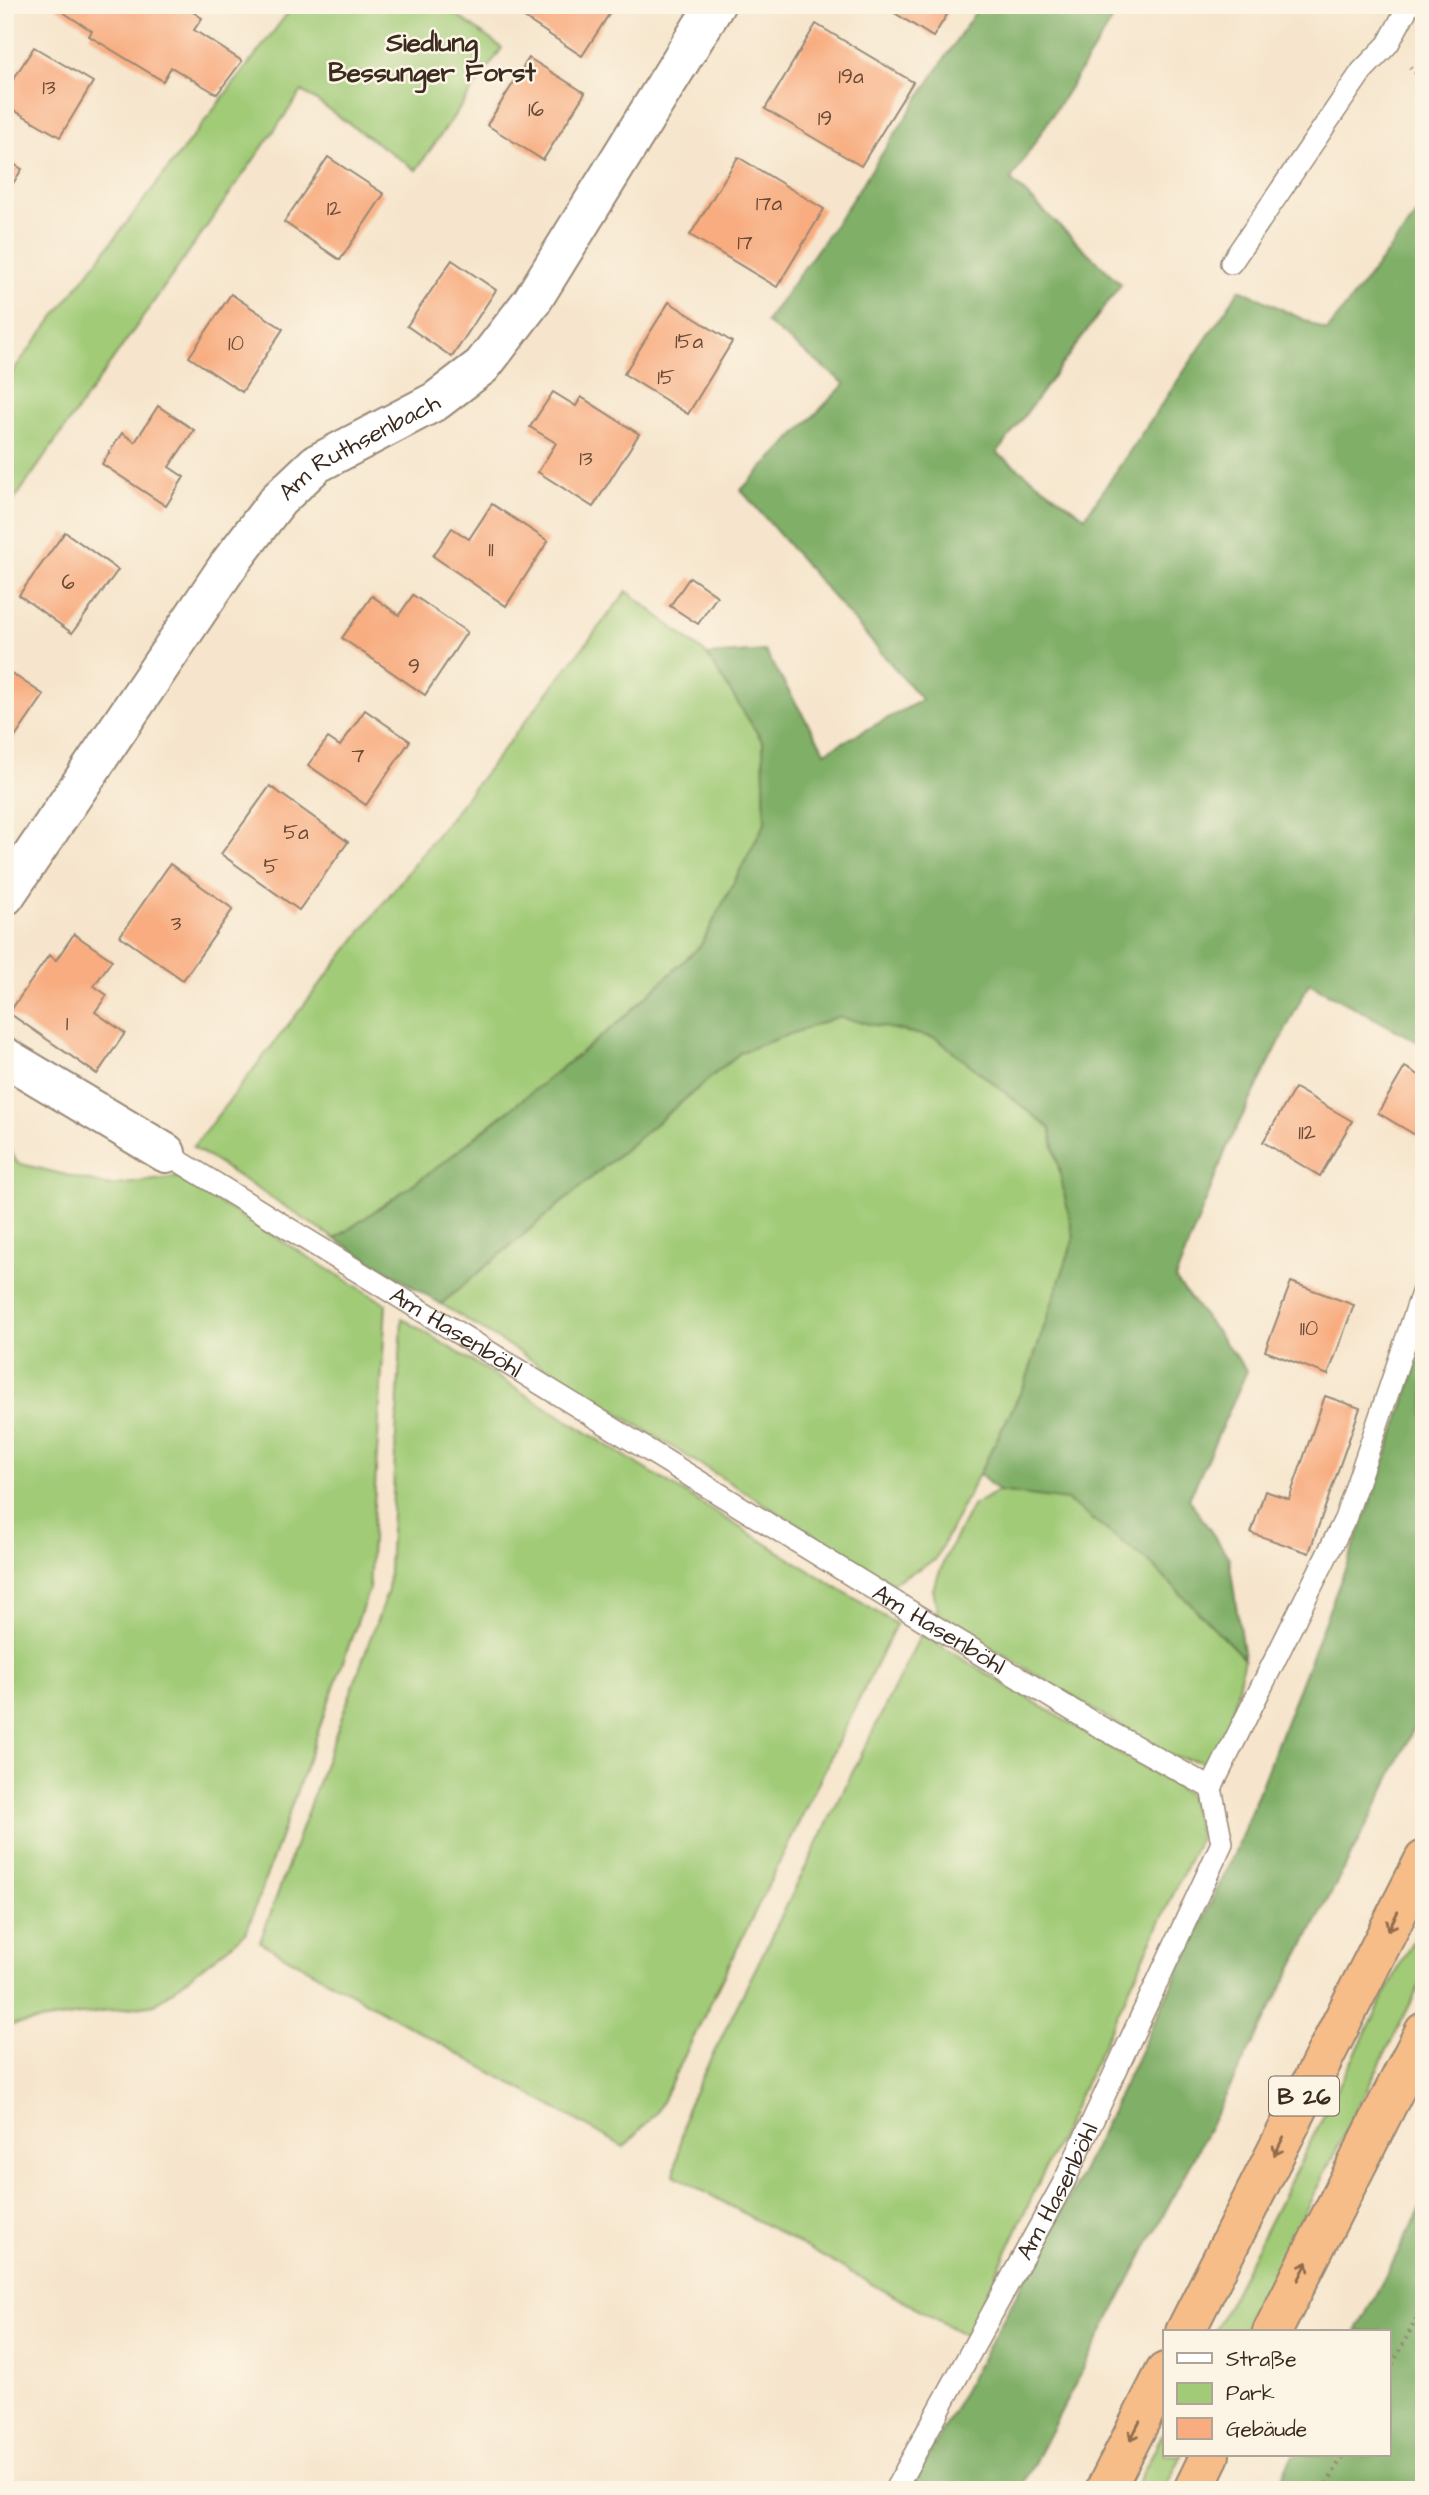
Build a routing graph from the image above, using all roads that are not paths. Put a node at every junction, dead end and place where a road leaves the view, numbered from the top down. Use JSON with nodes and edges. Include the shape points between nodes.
{"nodes":[{"id":1,"x":715,"y":5,"type":"edge"},
{"id":2,"x":1409,"y":5,"type":"edge"},
{"id":3,"x":1231,"y":263,"type":"dead end"},
{"id":4,"x":5,"y":896,"type":"edge"},
{"id":5,"x":5,"y":1056,"type":"edge"},
{"id":6,"x":166,"y":1153,"type":"joint"},
{"id":7,"x":1424,"y":1287,"type":"edge"},
{"id":8,"x":1211,"y":1788,"type":"junction"},
{"id":9,"x":1424,"y":1860,"type":"edge"},
{"id":10,"x":1424,"y":2032,"type":"edge"},
{"id":11,"x":1186,"y":2330,"type":"edge"},
{"id":12,"x":1273,"y":2330,"type":"edge"},
{"id":13,"x":1163,"y":2376,"type":"edge"},
{"id":14,"x":1210,"y":2456,"type":"edge"},
{"id":15,"x":895,"y":2490,"type":"edge"},
{"id":16,"x":1105,"y":2490,"type":"edge"},
{"id":17,"x":1193,"y":2490,"type":"edge"}],
"edges":[{"from":1,"to":4,"type":"street","name":"Am Ruthsenbach","via":[[533,301],[482,366],[436,401],[316,464],[278,500]]},
{"from":2,"to":3,"type":"lane","via":[[1388,44],[1362,71]]},
{"from":5,"to":6,"type":"street","name":"Am Hasenböhl"},
{"from":6,"to":8,"type":"lane","name":"Am Hasenböhl","via":[[922,1619]]},
{"from":7,"to":8,"type":"lane","via":[[1345,1519]]},
{"from":8,"to":15,"type":"lane","name":"Am Hasenböhl","via":[[1222,1843],[1065,2182]]},
{"from":9,"to":11,"type":"highway","number":"B 26","one_way":true},
{"from":12,"to":10,"type":"highway","one_way":true},
{"from":13,"to":16,"type":"highway","one_way":true},
{"from":14,"to":17,"type":"highway"}]}
